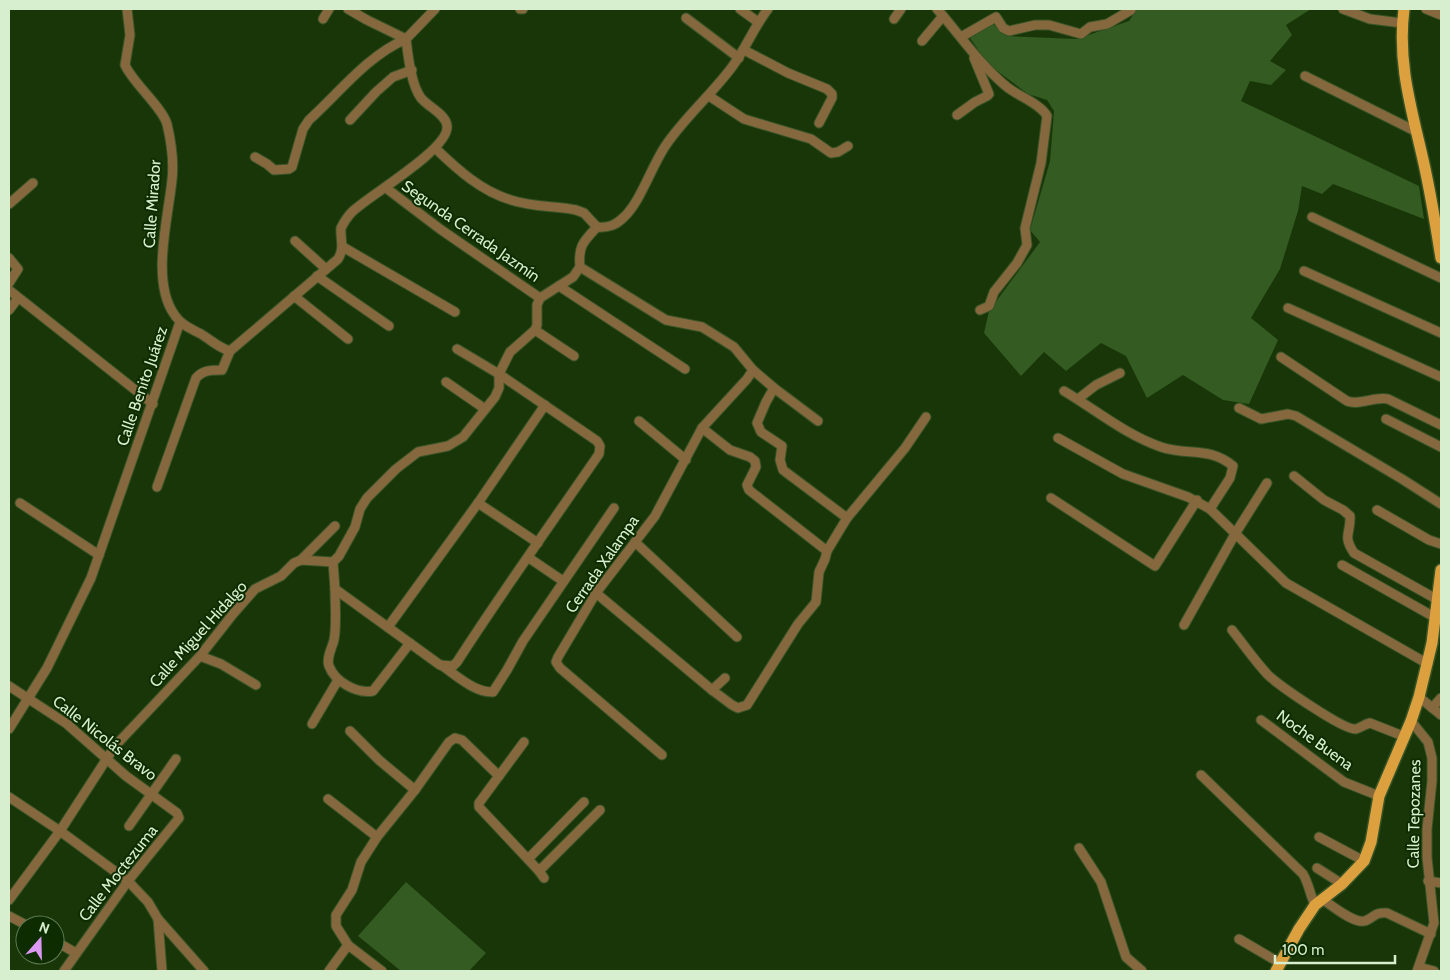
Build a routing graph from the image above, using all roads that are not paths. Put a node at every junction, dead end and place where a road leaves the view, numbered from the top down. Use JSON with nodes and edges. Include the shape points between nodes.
{"nodes":[{"id":1,"x":127,"y":9,"type":"edge"},
{"id":2,"x":329,"y":9,"type":"edge"},
{"id":3,"x":348,"y":9,"type":"edge"},
{"id":4,"x":435,"y":9,"type":"edge"},
{"id":5,"x":740,"y":9,"type":"edge"},
{"id":6,"x":768,"y":9,"type":"edge"},
{"id":7,"x":901,"y":9,"type":"edge"},
{"id":8,"x":1343,"y":9,"type":"edge"},
{"id":9,"x":1404,"y":9,"type":"edge"},
{"id":10,"x":1426,"y":9,"type":"edge"},
{"id":11,"x":1131,"y":10,"type":"edge"},
{"id":12,"x":940,"y":12,"type":"edge"},
{"id":13,"x":1441,"y":15,"type":"edge"},
{"id":14,"x":686,"y":18,"type":"dead end"},
{"id":15,"x":323,"y":19,"type":"dead end"},
{"id":16,"x":894,"y":19,"type":"dead end"},
{"id":17,"x":758,"y":22,"type":"junction"},
{"id":18,"x":1402,"y":24,"type":"junction"},
{"id":19,"x":961,"y":37,"type":"junction"},
{"id":20,"x":406,"y":39,"type":"junction"},
{"id":21,"x":922,"y":41,"type":"dead end"},
{"id":22,"x":971,"y":51,"type":"junction"},
{"id":23,"x":741,"y":54,"type":"junction"},
{"id":24,"x":412,"y":70,"type":"junction"},
{"id":25,"x":1305,"y":76,"type":"dead end"},
{"id":26,"x":709,"y":96,"type":"junction"},
{"id":27,"x":957,"y":115,"type":"dead end"},
{"id":28,"x":350,"y":120,"type":"dead end"},
{"id":29,"x":819,"y":123,"type":"dead end"},
{"id":30,"x":1417,"y":132,"type":"junction"},
{"id":31,"x":848,"y":146,"type":"dead end"},
{"id":32,"x":436,"y":148,"type":"junction"},
{"id":33,"x":255,"y":157,"type":"dead end"},
{"id":34,"x":33,"y":183,"type":"dead end"},
{"id":35,"x":386,"y":188,"type":"junction"},
{"id":36,"x":9,"y":204,"type":"edge"},
{"id":37,"x":1312,"y":217,"type":"dead end"},
{"id":38,"x":597,"y":227,"type":"junction"},
{"id":39,"x":295,"y":241,"type":"dead end"},
{"id":40,"x":343,"y":247,"type":"junction"},
{"id":41,"x":9,"y":258,"type":"edge"},
{"id":42,"x":1441,"y":258,"type":"edge"},
{"id":43,"x":580,"y":267,"type":"junction"},
{"id":44,"x":326,"y":269,"type":"junction"},
{"id":45,"x":1304,"y":271,"type":"dead end"},
{"id":46,"x":317,"y":276,"type":"junction"},
{"id":47,"x":1441,"y":278,"type":"edge"},
{"id":48,"x":9,"y":282,"type":"edge"},
{"id":49,"x":559,"y":286,"type":"junction"},
{"id":50,"x":9,"y":290,"type":"edge"},
{"id":51,"x":294,"y":296,"type":"junction"},
{"id":52,"x":18,"y":298,"type":"junction"},
{"id":53,"x":540,"y":298,"type":"junction"},
{"id":54,"x":1288,"y":308,"type":"dead end"},
{"id":55,"x":9,"y":310,"type":"edge"},
{"id":56,"x":980,"y":310,"type":"dead end"},
{"id":57,"x":455,"y":312,"type":"dead end"},
{"id":58,"x":180,"y":322,"type":"junction"},
{"id":59,"x":389,"y":326,"type":"dead end"},
{"id":60,"x":535,"y":330,"type":"junction"},
{"id":61,"x":1441,"y":333,"type":"edge"},
{"id":62,"x":348,"y":339,"type":"dead end"},
{"id":63,"x":457,"y":349,"type":"dead end"},
{"id":64,"x":230,"y":351,"type":"junction"},
{"id":65,"x":574,"y":356,"type":"dead end"},
{"id":66,"x":1281,"y":357,"type":"dead end"},
{"id":67,"x":685,"y":369,"type":"dead end"},
{"id":68,"x":753,"y":370,"type":"junction"},
{"id":69,"x":1120,"y":373,"type":"dead end"},
{"id":70,"x":499,"y":374,"type":"junction"},
{"id":71,"x":1441,"y":377,"type":"edge"},
{"id":72,"x":446,"y":382,"type":"dead end"},
{"id":73,"x":774,"y":388,"type":"junction"},
{"id":74,"x":1064,"y":391,"type":"dead end"},
{"id":75,"x":1078,"y":400,"type":"junction"},
{"id":76,"x":152,"y":404,"type":"junction"},
{"id":77,"x":545,"y":405,"type":"junction"},
{"id":78,"x":1239,"y":408,"type":"dead end"},
{"id":79,"x":485,"y":409,"type":"junction"},
{"id":80,"x":926,"y":417,"type":"dead end"},
{"id":81,"x":1386,"y":419,"type":"dead end"},
{"id":82,"x":639,"y":421,"type":"dead end"},
{"id":83,"x":818,"y":422,"type":"dead end"},
{"id":84,"x":1441,"y":425,"type":"edge"},
{"id":85,"x":702,"y":428,"type":"junction"},
{"id":86,"x":1058,"y":438,"type":"dead end"},
{"id":87,"x":1441,"y":447,"type":"edge"},
{"id":88,"x":686,"y":460,"type":"junction"},
{"id":89,"x":1294,"y":476,"type":"dead end"},
{"id":90,"x":1267,"y":483,"type":"dead end"},
{"id":91,"x":157,"y":487,"type":"dead end"},
{"id":92,"x":1051,"y":498,"type":"dead end"},
{"id":93,"x":1197,"y":500,"type":"junction"},
{"id":94,"x":20,"y":503,"type":"dead end"},
{"id":95,"x":478,"y":503,"type":"junction"},
{"id":96,"x":1441,"y":504,"type":"edge"},
{"id":97,"x":614,"y":508,"type":"dead end"},
{"id":98,"x":1210,"y":509,"type":"junction"},
{"id":99,"x":1377,"y":510,"type":"dead end"},
{"id":100,"x":847,"y":518,"type":"junction"},
{"id":101,"x":334,"y":526,"type":"dead end"},
{"id":102,"x":1235,"y":534,"type":"junction"},
{"id":103,"x":635,"y":542,"type":"junction"},
{"id":104,"x":538,"y":543,"type":"junction"},
{"id":105,"x":1441,"y":544,"type":"edge"},
{"id":106,"x":827,"y":551,"type":"junction"},
{"id":107,"x":99,"y":555,"type":"junction"},
{"id":108,"x":528,"y":558,"type":"junction"},
{"id":109,"x":301,"y":560,"type":"junction"},
{"id":110,"x":333,"y":562,"type":"junction"},
{"id":111,"x":1342,"y":565,"type":"dead end"},
{"id":112,"x":1441,"y":570,"type":"edge"},
{"id":113,"x":562,"y":581,"type":"junction"},
{"id":114,"x":335,"y":589,"type":"junction"},
{"id":115,"x":596,"y":594,"type":"junction"},
{"id":116,"x":1438,"y":600,"type":"junction"},
{"id":117,"x":1436,"y":618,"type":"junction"},
{"id":118,"x":1184,"y":625,"type":"dead end"},
{"id":119,"x":388,"y":627,"type":"junction"},
{"id":120,"x":1232,"y":630,"type":"dead end"},
{"id":121,"x":737,"y":637,"type":"dead end"},
{"id":122,"x":410,"y":643,"type":"junction"},
{"id":123,"x":200,"y":656,"type":"junction"},
{"id":124,"x":1428,"y":664,"type":"junction"},
{"id":125,"x":440,"y":665,"type":"junction"},
{"id":126,"x":725,"y":678,"type":"dead end"},
{"id":127,"x":338,"y":680,"type":"junction"},
{"id":128,"x":256,"y":685,"type":"dead end"},
{"id":129,"x":9,"y":686,"type":"edge"},
{"id":130,"x":712,"y":690,"type":"junction"},
{"id":131,"x":27,"y":697,"type":"junction"},
{"id":132,"x":1419,"y":698,"type":"junction"},
{"id":133,"x":1441,"y":698,"type":"edge"},
{"id":134,"x":1432,"y":708,"type":"junction"},
{"id":135,"x":1441,"y":715,"type":"edge"},
{"id":136,"x":1261,"y":720,"type":"dead end"},
{"id":137,"x":1411,"y":721,"type":"junction"},
{"id":138,"x":312,"y":724,"type":"dead end"},
{"id":139,"x":9,"y":728,"type":"edge"},
{"id":140,"x":350,"y":731,"type":"dead end"},
{"id":141,"x":1404,"y":736,"type":"junction"},
{"id":142,"x":524,"y":742,"type":"dead end"},
{"id":143,"x":662,"y":755,"type":"dead end"},
{"id":144,"x":107,"y":758,"type":"junction"},
{"id":145,"x":176,"y":759,"type":"dead end"},
{"id":146,"x":1201,"y":775,"type":"dead end"},
{"id":147,"x":499,"y":776,"type":"junction"},
{"id":148,"x":415,"y":790,"type":"junction"},
{"id":149,"x":152,"y":794,"type":"junction"},
{"id":150,"x":1380,"y":796,"type":"junction"},
{"id":151,"x":9,"y":797,"type":"edge"},
{"id":152,"x":328,"y":798,"type":"dead end"},
{"id":153,"x":584,"y":802,"type":"dead end"},
{"id":154,"x":600,"y":810,"type":"dead end"},
{"id":155,"x":179,"y":818,"type":"joint"},
{"id":156,"x":129,"y":826,"type":"dead end"},
{"id":157,"x":60,"y":831,"type":"junction"},
{"id":158,"x":377,"y":837,"type":"junction"},
{"id":159,"x":1319,"y":837,"type":"dead end"},
{"id":160,"x":1079,"y":848,"type":"dead end"},
{"id":161,"x":528,"y":859,"type":"junction"},
{"id":162,"x":1364,"y":862,"type":"junction"},
{"id":163,"x":1317,"y":868,"type":"dead end"},
{"id":164,"x":128,"y":881,"type":"junction"},
{"id":165,"x":1428,"y":881,"type":"junction"},
{"id":166,"x":1342,"y":884,"type":"junction"},
{"id":167,"x":1441,"y":884,"type":"edge"},
{"id":168,"x":9,"y":900,"type":"edge"},
{"id":169,"x":1319,"y":902,"type":"junction"},
{"id":170,"x":158,"y":919,"type":"junction"},
{"id":171,"x":1431,"y":934,"type":"junction"},
{"id":172,"x":1239,"y":940,"type":"dead end"},
{"id":173,"x":348,"y":945,"type":"junction"},
{"id":174,"x":65,"y":947,"type":"edge"},
{"id":175,"x":76,"y":953,"type":"junction"},
{"id":176,"x":1278,"y":967,"type":"edge"},
{"id":177,"x":1418,"y":969,"type":"edge"},
{"id":178,"x":64,"y":971,"type":"edge"},
{"id":179,"x":162,"y":971,"type":"edge"},
{"id":180,"x":204,"y":971,"type":"edge"},
{"id":181,"x":328,"y":971,"type":"edge"},
{"id":182,"x":382,"y":971,"type":"edge"},
{"id":183,"x":1142,"y":971,"type":"edge"},
{"id":184,"x":1434,"y":971,"type":"edge"}],
"edges":[{"from":1,"to":58,"type":"street","name":"Calle Mirador","via":[[130,35],[124,65],[166,122],[172,178],[164,237],[163,286],[169,306]]},
{"from":2,"to":15,"type":"street"},
{"from":3,"to":20,"type":"street"},
{"from":4,"to":20,"type":"street"},
{"from":5,"to":17,"type":"street"},
{"from":6,"to":17,"type":"street"},
{"from":7,"to":16,"type":"street"},
{"from":8,"to":18,"type":"street","via":[[1370,19]]},
{"from":9,"to":18,"type":"main road"},
{"from":10,"to":13,"type":"street"},
{"from":11,"to":19,"type":"street","via":[[1081,34],[1049,25],[1009,30],[1003,28],[996,17]]},
{"from":12,"to":19,"type":"street"},
{"from":12,"to":21,"type":"street"},
{"from":14,"to":23,"type":"street"},
{"from":17,"to":23,"type":"street"},
{"from":18,"to":30,"type":"main road","via":[[1404,71]]},
{"from":19,"to":22,"type":"street"},
{"from":20,"to":24,"type":"street"},
{"from":20,"to":33,"type":"street","via":[[363,67],[309,120],[303,129],[292,167],[274,170]]},
{"from":22,"to":27,"type":"street","via":[[989,94]]},
{"from":22,"to":56,"type":"street","via":[[1006,86],[1044,110],[1047,116],[1041,162],[1025,228],[1027,245],[994,292],[989,306]]},
{"from":23,"to":26,"type":"street"},
{"from":23,"to":29,"type":"street","via":[[827,89],[832,98]]},
{"from":24,"to":28,"type":"street","via":[[392,77]]},
{"from":24,"to":32,"type":"street","via":[[414,84],[422,99],[445,120],[447,126]]},
{"from":25,"to":30,"type":"street"},
{"from":26,"to":31,"type":"street","via":[[744,119],[811,140],[831,153]]},
{"from":26,"to":38,"type":"street","via":[[667,144],[630,210],[614,225]]},
{"from":30,"to":42,"type":"main road"},
{"from":32,"to":35,"type":"street"},
{"from":32,"to":38,"type":"street","via":[[474,183],[489,191],[512,200],[576,210]]},
{"from":34,"to":36,"type":"street"},
{"from":35,"to":40,"type":"street","via":[[361,205],[344,222],[340,234]]},
{"from":35,"to":53,"type":"street","name":"Segunda Cerrada Jazmín"},
{"from":37,"to":47,"type":"street"},
{"from":38,"to":43,"type":"street","via":[[581,245]]},
{"from":39,"to":44,"type":"street"},
{"from":40,"to":44,"type":"street","via":[[342,254]]},
{"from":40,"to":57,"type":"street"},
{"from":41,"to":48,"type":"street","via":[[18,269]]},
{"from":43,"to":49,"type":"street","via":[[573,277]]},
{"from":43,"to":68,"type":"street","via":[[666,320],[702,327],[734,347]]},
{"from":44,"to":46,"type":"street"},
{"from":45,"to":61,"type":"street"},
{"from":46,"to":51,"type":"street"},
{"from":46,"to":59,"type":"street"},
{"from":49,"to":53,"type":"street"},
{"from":49,"to":67,"type":"street"},
{"from":50,"to":52,"type":"street"},
{"from":51,"to":62,"type":"street"},
{"from":51,"to":64,"type":"street"},
{"from":52,"to":55,"type":"street"},
{"from":52,"to":76,"type":"street"},
{"from":53,"to":60,"type":"street"},
{"from":54,"to":71,"type":"street"},
{"from":58,"to":64,"type":"street","name":"Calle Benito Juárez"},
{"from":58,"to":76,"type":"street","name":"Calle Benito Juárez"},
{"from":60,"to":65,"type":"street"},
{"from":60,"to":70,"type":"street","via":[[510,352]]},
{"from":63,"to":70,"type":"street"},
{"from":64,"to":91,"type":"street","via":[[222,370],[201,372],[196,378]]},
{"from":66,"to":84,"type":"street","via":[[1347,401],[1388,399]]},
{"from":68,"to":73,"type":"street"},
{"from":68,"to":85,"type":"street","name":"Cerrada Xalampa"},
{"from":69,"to":75,"type":"street","via":[[1096,385]]},
{"from":70,"to":77,"type":"street"},
{"from":70,"to":79,"type":"street","via":[[497,393]]},
{"from":72,"to":79,"type":"street"},
{"from":73,"to":83,"type":"street"},
{"from":73,"to":100,"type":"street","via":[[760,414],[758,428],[782,446],[780,465],[783,470]]},
{"from":74,"to":75,"type":"street"},
{"from":75,"to":98,"type":"street","via":[[1160,446],[1209,453],[1228,461],[1233,466],[1230,478]]},
{"from":76,"to":107,"type":"street","name":"Calle Benito Juárez"},
{"from":77,"to":95,"type":"street"},
{"from":77,"to":104,"type":"street","via":[[600,446],[599,454]]},
{"from":78,"to":96,"type":"street","via":[[1261,419],[1288,414],[1296,416]]},
{"from":79,"to":110,"type":"street","via":[[457,442],[418,452],[390,474],[367,498],[360,509],[356,527]]},
{"from":80,"to":100,"type":"street","via":[[905,448]]},
{"from":81,"to":87,"type":"street"},
{"from":82,"to":88,"type":"street"},
{"from":85,"to":88,"type":"street","name":"Cerrada Xalampa"},
{"from":85,"to":106,"type":"street","via":[[730,450],[750,457],[756,467],[747,485],[749,490]]},
{"from":86,"to":93,"type":"street","via":[[1123,474]]},
{"from":88,"to":103,"type":"street","name":"Cerrada Xalampa","via":[[655,516]]},
{"from":89,"to":116,"type":"street","via":[[1350,516],[1346,536],[1354,553]]},
{"from":90,"to":102,"type":"street"},
{"from":92,"to":93,"type":"street","via":[[1155,566]]},
{"from":93,"to":98,"type":"street"},
{"from":94,"to":107,"type":"street"},
{"from":95,"to":104,"type":"street"},
{"from":95,"to":119,"type":"street"},
{"from":97,"to":113,"type":"street"},
{"from":98,"to":102,"type":"street"},
{"from":99,"to":105,"type":"street"},
{"from":100,"to":106,"type":"street"},
{"from":101,"to":109,"type":"street","name":"Calle Miguel Hidalgo"},
{"from":102,"to":118,"type":"street"},
{"from":102,"to":124,"type":"street","via":[[1286,583]]},
{"from":103,"to":115,"type":"street","name":"Cerrada Xalampa"},
{"from":103,"to":121,"type":"street"},
{"from":104,"to":108,"type":"street"},
{"from":106,"to":130,"type":"street","via":[[819,572],[816,602],[798,624],[747,705],[738,708]]},
{"from":107,"to":131,"type":"street","name":"Calle Benito Juárez","via":[[56,651]]},
{"from":108,"to":113,"type":"street"},
{"from":108,"to":125,"type":"street","via":[[457,662],[453,666]]},
{"from":109,"to":110,"type":"street"},
{"from":109,"to":123,"type":"street","name":"Calle Miguel Hidalgo","via":[[281,576],[256,589]]},
{"from":110,"to":114,"type":"street"},
{"from":111,"to":117,"type":"street"},
{"from":112,"to":116,"type":"main road"},
{"from":113,"to":125,"type":"street","via":[[493,692],[476,688]]},
{"from":114,"to":119,"type":"street"},
{"from":114,"to":127,"type":"street","via":[[334,639],[328,665]]},
{"from":115,"to":130,"type":"street"},
{"from":115,"to":143,"type":"street","name":"Cerrada Xalampa","via":[[556,662]]},
{"from":116,"to":117,"type":"main road"},
{"from":117,"to":124,"type":"main road"},
{"from":119,"to":122,"type":"street"},
{"from":120,"to":141,"type":"street","via":[[1268,675],[1324,714],[1349,728],[1356,729],[1370,723]]},
{"from":122,"to":125,"type":"street"},
{"from":122,"to":127,"type":"street","via":[[373,690],[362,692]]},
{"from":123,"to":128,"type":"street","via":[[221,664]]},
{"from":123,"to":144,"type":"street","name":"Calle Miguel Hidalgo","via":[[121,738]]},
{"from":124,"to":132,"type":"main road"},
{"from":126,"to":130,"type":"street"},
{"from":127,"to":138,"type":"street"},
{"from":129,"to":131,"type":"street","name":"Calle Nicolás Bravo"},
{"from":131,"to":139,"type":"street","name":"Calle Benito Juárez"},
{"from":131,"to":144,"type":"street","name":"Calle Nicolás Bravo","via":[[67,724]]},
{"from":132,"to":134,"type":"street"},
{"from":132,"to":137,"type":"main road"},
{"from":133,"to":134,"type":"street"},
{"from":134,"to":135,"type":"street"},
{"from":136,"to":150,"type":"street","name":"Noche Buena","via":[[1344,782]]},
{"from":137,"to":141,"type":"main road"},
{"from":137,"to":165,"type":"street","name":"Calle Tepozanes","via":[[1428,742],[1432,758],[1427,829]]},
{"from":140,"to":148,"type":"street"},
{"from":141,"to":150,"type":"main road"},
{"from":142,"to":147,"type":"street"},
{"from":144,"to":149,"type":"street","name":"Calle Nicolás Bravo"},
{"from":144,"to":157,"type":"street","name":"Calle Miguel Hidalgo"},
{"from":145,"to":149,"type":"street"},
{"from":146,"to":169,"type":"street","via":[[1303,874],[1310,895]]},
{"from":147,"to":148,"type":"street","via":[[462,740],[455,738]]},
{"from":147,"to":161,"type":"street","via":[[478,803]]},
{"from":148,"to":158,"type":"street"},
{"from":149,"to":155,"type":"street","name":"Calle Nicolás Bravo"},
{"from":149,"to":156,"type":"street"},
{"from":150,"to":162,"type":"main road"},
{"from":151,"to":157,"type":"street"},
{"from":152,"to":158,"type":"street"},
{"from":153,"to":161,"type":"street"},
{"from":154,"to":161,"type":"street","via":[[541,874]]},
{"from":155,"to":164,"type":"street","name":"Calle Moctezuma"},
{"from":157,"to":164,"type":"street"},
{"from":157,"to":168,"type":"street","name":"Calle Miguel Hidalgo"},
{"from":158,"to":173,"type":"street","via":[[361,862],[352,890],[336,915],[336,926]]},
{"from":159,"to":162,"type":"street"},
{"from":160,"to":183,"type":"street","via":[[1101,882],[1126,957]]},
{"from":162,"to":166,"type":"main road"},
{"from":163,"to":166,"type":"street"},
{"from":164,"to":170,"type":"street","via":[[148,902]]},
{"from":164,"to":175,"type":"street","name":"Calle Moctezuma"},
{"from":165,"to":167,"type":"street"},
{"from":165,"to":171,"type":"street","name":"Calle Tepozanes","via":[[1434,919]]},
{"from":166,"to":169,"type":"main road"},
{"from":169,"to":171,"type":"street","via":[[1355,921],[1362,922],[1380,912],[1387,913]]},
{"from":169,"to":176,"type":"main road"},
{"from":170,"to":179,"type":"street"},
{"from":170,"to":180,"type":"street"},
{"from":171,"to":177,"type":"street","name":"Calle Tepozanes"},
{"from":172,"to":176,"type":"street"},
{"from":173,"to":181,"type":"street"},
{"from":173,"to":182,"type":"street"},
{"from":174,"to":175,"type":"street"},
{"from":175,"to":178,"type":"street","name":"Calle Moctezuma"},
{"from":177,"to":184,"type":"street"}]}
